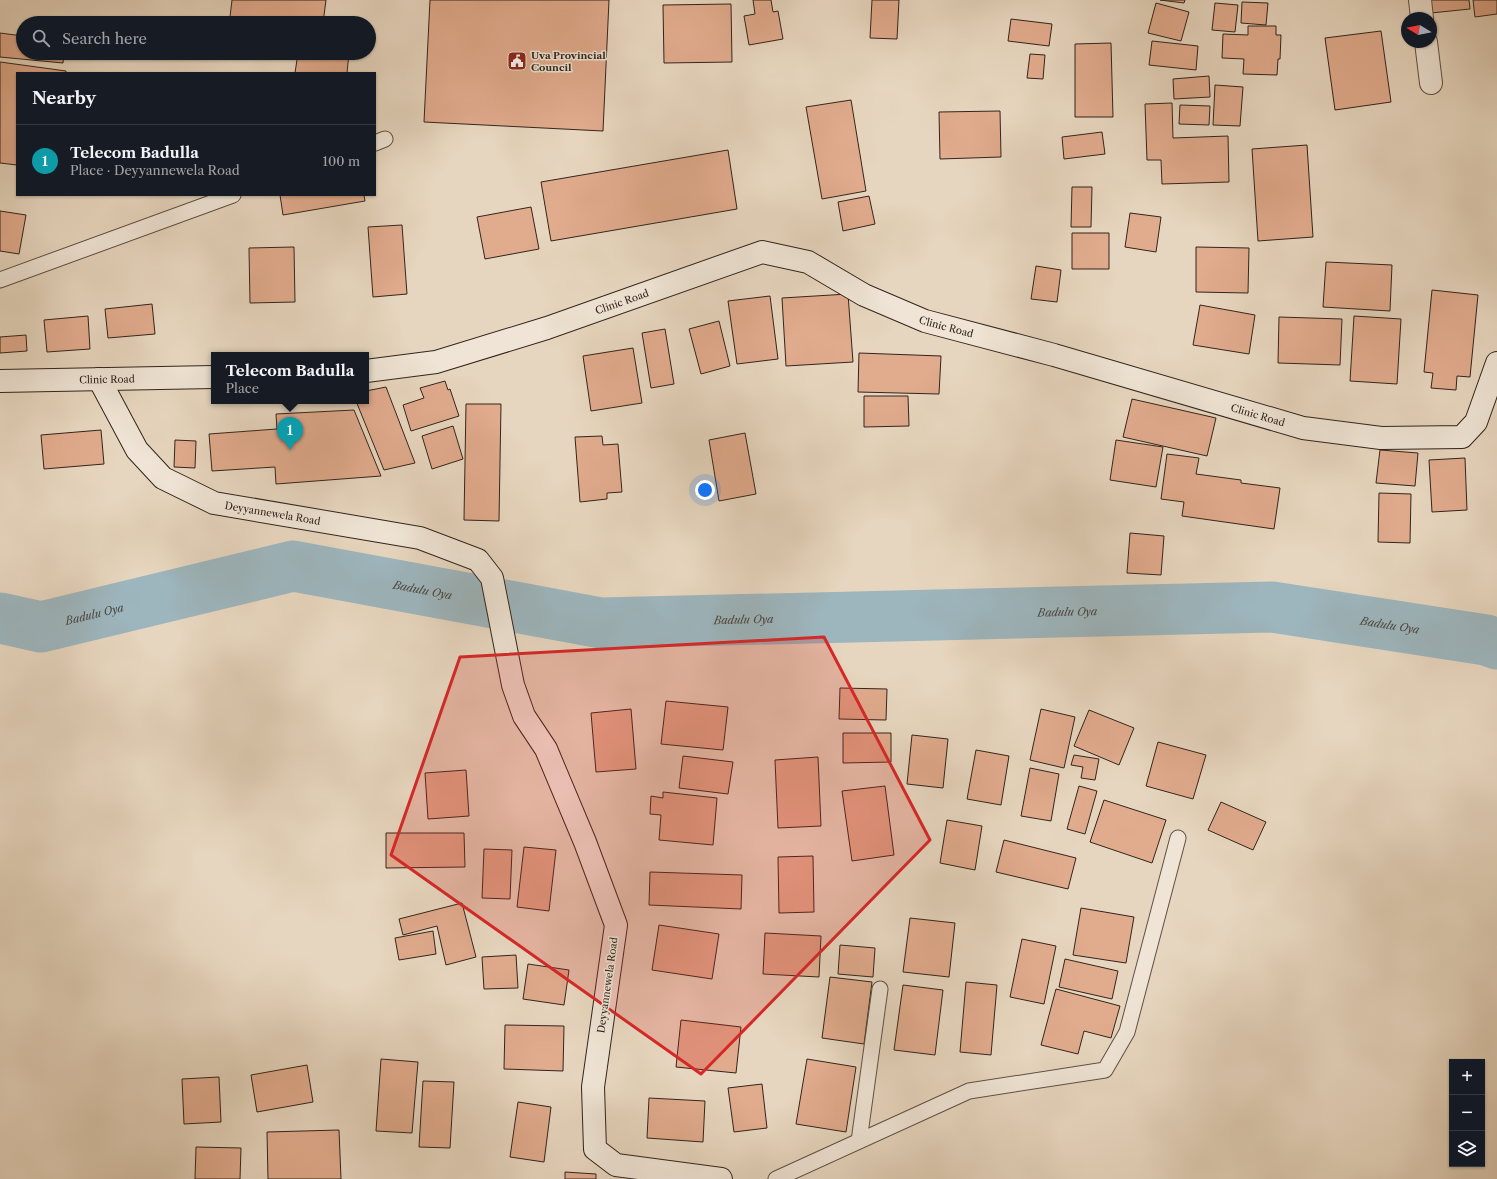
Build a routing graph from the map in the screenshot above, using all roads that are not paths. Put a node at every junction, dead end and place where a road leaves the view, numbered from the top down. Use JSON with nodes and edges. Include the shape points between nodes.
{"nodes":[{"id":1,"x":1420,"y":0,"type":"edge"},
{"id":2,"x":1421,"y":12,"type":"edge"},
{"id":3,"x":1427,"y":48,"type":"edge"},
{"id":4,"x":1431,"y":83,"type":"dead end"},
{"id":5,"x":230,"y":196,"type":"edge"},
{"id":6,"x":0,"y":280,"type":"edge"},
{"id":7,"x":1497,"y":363,"type":"edge"},
{"id":8,"x":369,"y":371,"type":"edge"},
{"id":9,"x":211,"y":377,"type":"edge"},
{"id":10,"x":99,"y":379,"type":"junction"},
{"id":11,"x":0,"y":381,"type":"edge"},
{"id":12,"x":1178,"y":838,"type":"dead end"},
{"id":13,"x":880,"y":989,"type":"dead end"},
{"id":14,"x":859,"y":1141,"type":"junction"},
{"id":15,"x":721,"y":1179,"type":"edge"},
{"id":16,"x":776,"y":1179,"type":"edge"}],
"edges":[{"from":1,"to":2,"type":"street"},
{"from":3,"to":4,"type":"street"},
{"from":5,"to":6,"type":"lane"},
{"from":7,"to":8,"type":"street","name":"Clinic Road","via":[[1476,422],[1462,437],[1381,438],[1303,428],[925,321],[864,295],[808,262],[762,252],[547,328],[444,360]]},
{"from":9,"to":10,"type":"street","name":"Clinic Road"},
{"from":10,"to":11,"type":"street","name":"Clinic Road"},
{"from":10,"to":15,"type":"street","name":"Deyyannewela Road","via":[[137,450],[163,478],[214,503],[420,538],[478,560],[492,578],[513,685],[524,716],[546,749],[616,925],[593,1087],[595,1149],[616,1165]]},
{"from":12,"to":14,"type":"lane","via":[[1127,1032],[1105,1070],[969,1091]]},
{"from":13,"to":14,"type":"lane"},
{"from":14,"to":16,"type":"lane"}]}
